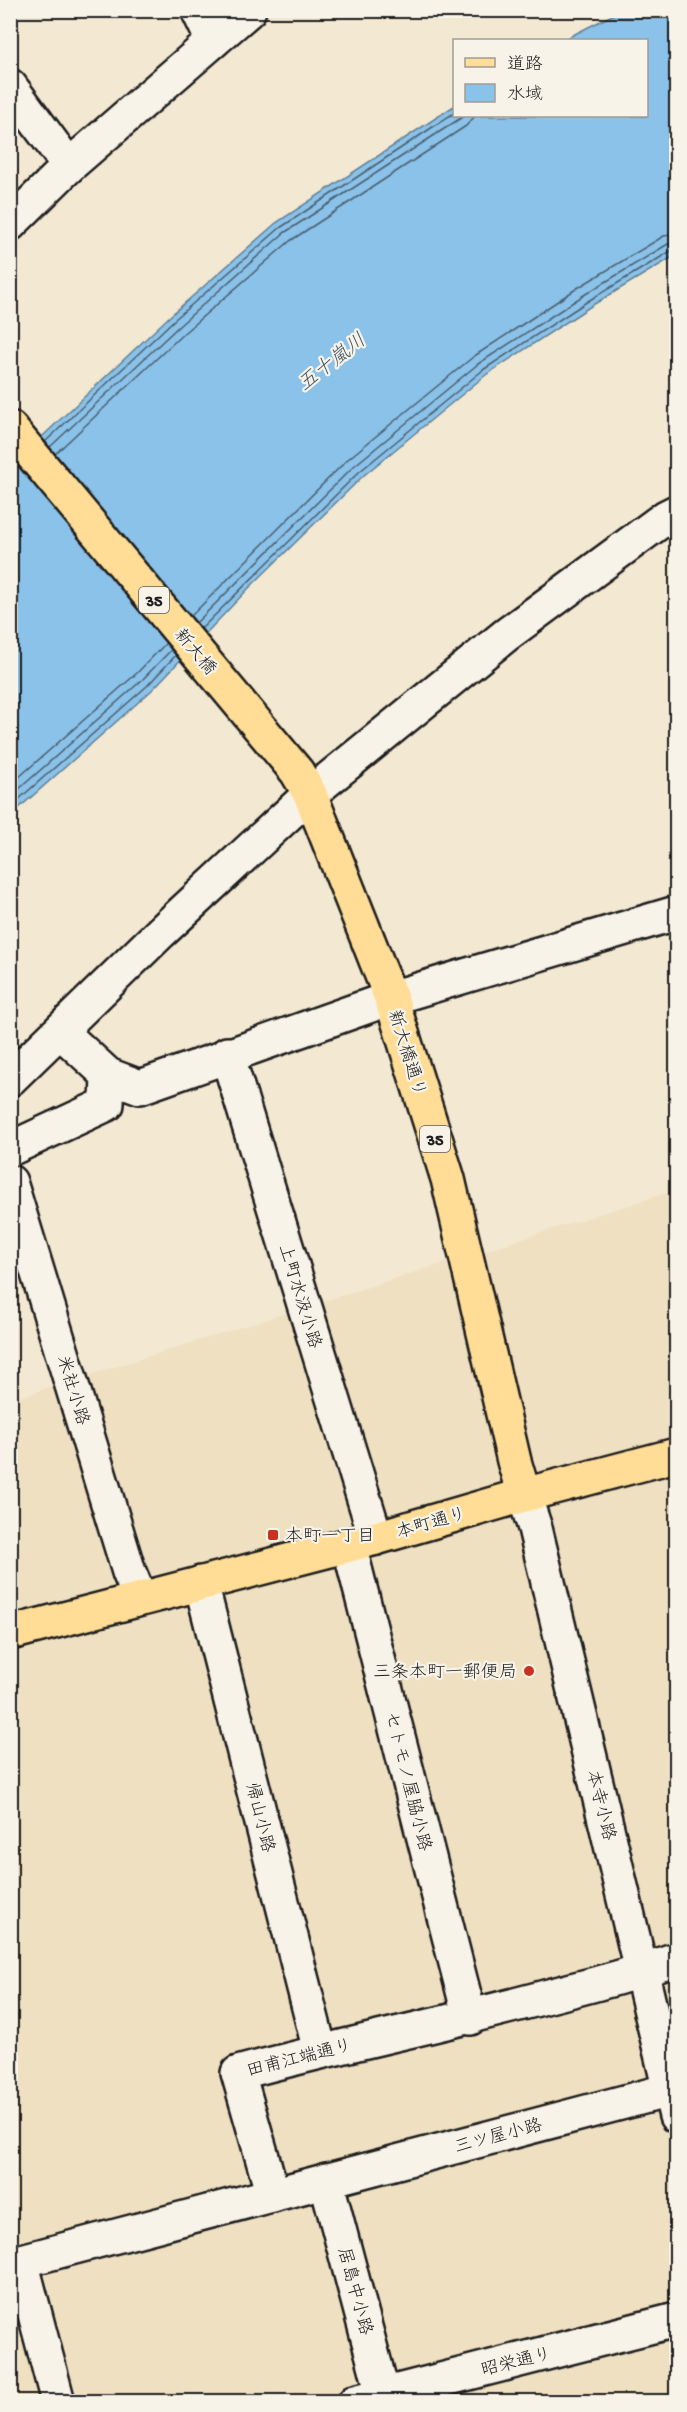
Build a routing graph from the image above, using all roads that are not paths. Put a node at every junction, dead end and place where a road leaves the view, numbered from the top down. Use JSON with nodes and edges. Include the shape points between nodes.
{"nodes":[{"id":1,"x":198,"y":10,"type":"edge"},
{"id":2,"x":249,"y":10,"type":"edge"},
{"id":3,"x":213,"y":41,"type":"junction"},
{"id":4,"x":10,"y":86,"type":"edge"},
{"id":5,"x":69,"y":166,"type":"junction"},
{"id":6,"x":10,"y":224,"type":"edge"},
{"id":7,"x":10,"y":428,"type":"edge"},
{"id":8,"x":676,"y":512,"type":"edge"},
{"id":9,"x":303,"y":783,"type":"junction"},
{"id":10,"x":676,"y":913,"type":"edge"},
{"id":11,"x":391,"y":998,"type":"junction"},
{"id":12,"x":60,"y":1031,"type":"junction"},
{"id":13,"x":227,"y":1054,"type":"junction"},
{"id":14,"x":108,"y":1075,"type":"junction"},
{"id":15,"x":10,"y":1079,"type":"edge"},
{"id":16,"x":10,"y":1149,"type":"edge"},
{"id":17,"x":10,"y":1182,"type":"edge"},
{"id":18,"x":676,"y":1455,"type":"edge"},
{"id":19,"x":524,"y":1495,"type":"junction"},
{"id":20,"x":363,"y":1542,"type":"junction"},
{"id":21,"x":201,"y":1583,"type":"junction"},
{"id":22,"x":140,"y":1598,"type":"junction"},
{"id":23,"x":10,"y":1633,"type":"edge"},
{"id":24,"x":676,"y":1959,"type":"edge"},
{"id":25,"x":642,"y":1972,"type":"junction"},
{"id":26,"x":470,"y":2018,"type":"junction"},
{"id":27,"x":320,"y":2051,"type":"junction"},
{"id":28,"x":673,"y":2103,"type":"edge"},
{"id":29,"x":326,"y":2180,"type":"junction"},
{"id":30,"x":273,"y":2195,"type":"junction"},
{"id":31,"x":13,"y":2262,"type":"edge"},
{"id":32,"x":676,"y":2320,"type":"edge"},
{"id":33,"x":374,"y":2399,"type":"edge"},
{"id":34,"x":58,"y":2402,"type":"edge"}],
"edges":[{"from":1,"to":3,"type":"street"},
{"from":2,"to":3,"type":"street"},
{"from":3,"to":5,"type":"street"},
{"from":4,"to":5,"type":"street"},
{"from":5,"to":6,"type":"street"},
{"from":7,"to":9,"type":"main road","name":"新大橋","number":"35"},
{"from":8,"to":9,"type":"street"},
{"from":9,"to":11,"type":"main road","name":"新大橋通り","number":"35"},
{"from":9,"to":12,"type":"street"},
{"from":10,"to":11,"type":"street"},
{"from":11,"to":13,"type":"street"},
{"from":11,"to":19,"type":"main road","name":"新大橋通り","number":"35","via":[[448,1179]]},
{"from":12,"to":14,"type":"street"},
{"from":12,"to":15,"type":"street"},
{"from":13,"to":14,"type":"street","via":[[140,1087]]},
{"from":13,"to":20,"type":"street","name":"上町水汲小路"},
{"from":14,"to":16,"type":"street","via":[[107,1104]]},
{"from":17,"to":22,"type":"street","name":"米社小路"},
{"from":18,"to":19,"type":"main road","name":"本町通り"},
{"from":19,"to":20,"type":"main road","name":"本町通り"},
{"from":19,"to":25,"type":"street","name":"本寺小路"},
{"from":20,"to":21,"type":"main road","name":"本町通り"},
{"from":20,"to":26,"type":"street","name":"セトモノ屋脇小路"},
{"from":21,"to":22,"type":"main road","name":"本町通り"},
{"from":21,"to":27,"type":"street","name":"帰山小路"},
{"from":22,"to":23,"type":"main road","name":"本町通り"},
{"from":24,"to":25,"type":"street","name":"田甫江端通り"},
{"from":25,"to":26,"type":"street","name":"田甫江端通り"},
{"from":25,"to":28,"type":"street","name":"本寺小路"},
{"from":26,"to":27,"type":"street","name":"田甫江端通り"},
{"from":27,"to":30,"type":"street","name":"田甫江端通り","via":[[238,2073]]},
{"from":28,"to":29,"type":"street","name":"三ツ屋小路"},
{"from":29,"to":30,"type":"street","name":"三ツ屋小路"},
{"from":29,"to":33,"type":"street","name":"居島中小路"},
{"from":30,"to":31,"type":"street"},
{"from":31,"to":34,"type":"street"},
{"from":32,"to":33,"type":"street","name":"昭栄通り"}]}
